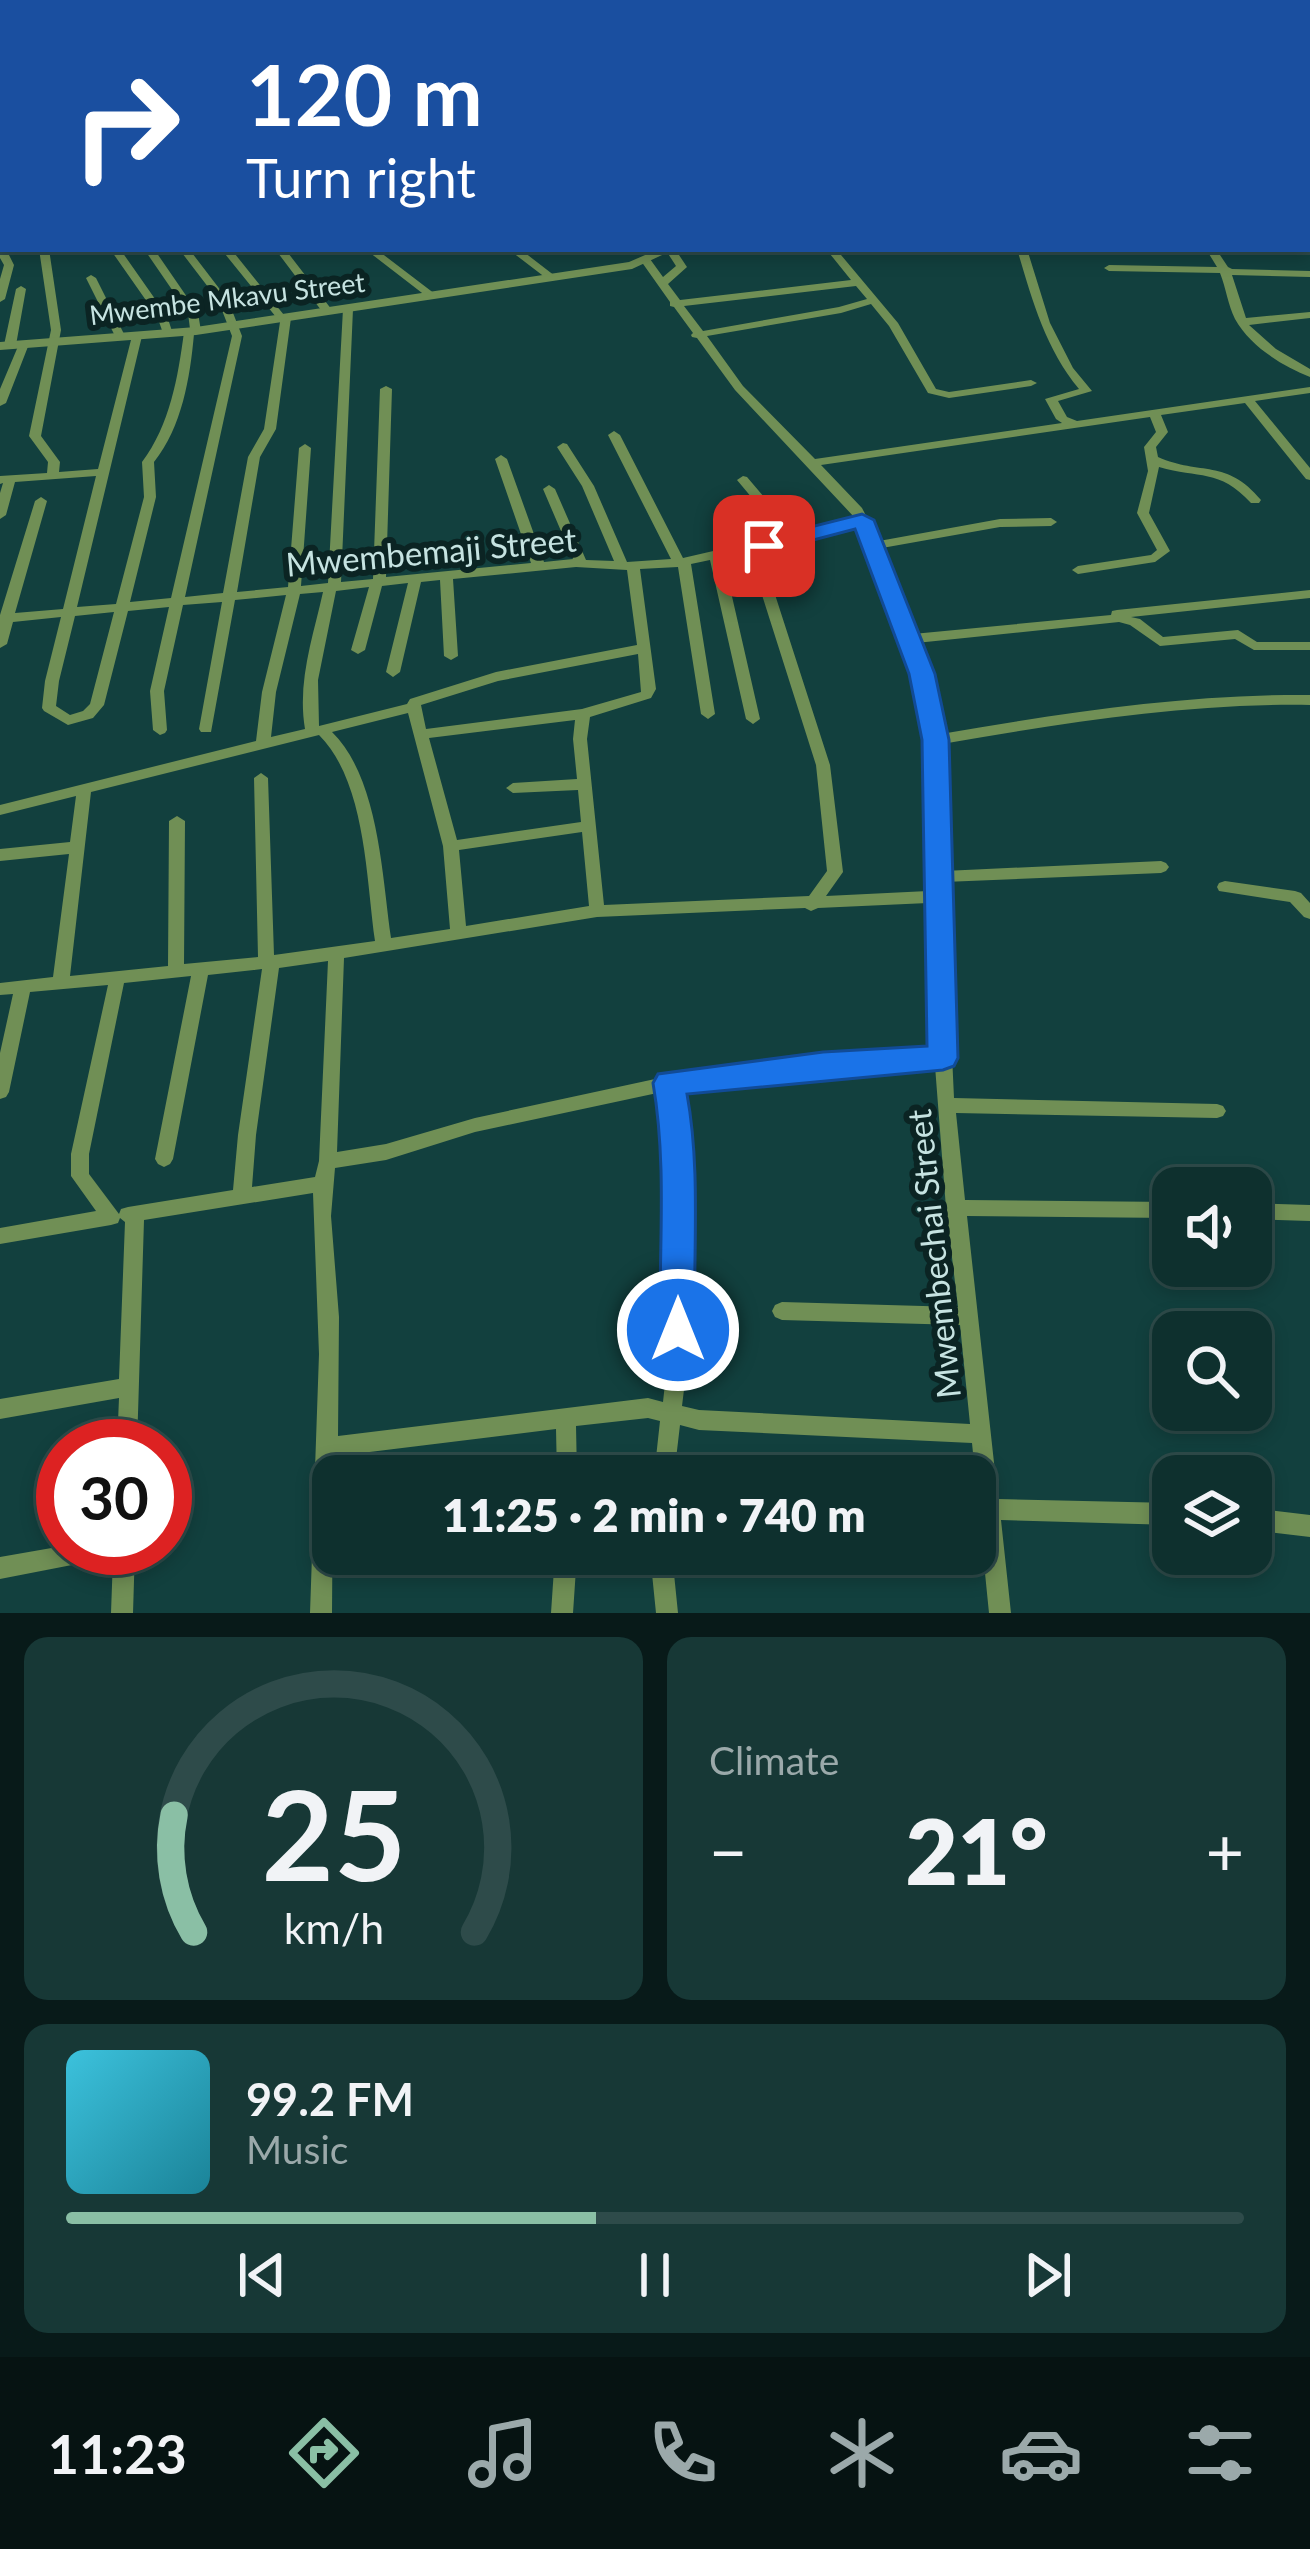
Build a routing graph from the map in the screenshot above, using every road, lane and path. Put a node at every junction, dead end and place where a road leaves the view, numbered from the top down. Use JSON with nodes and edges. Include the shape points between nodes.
{"nodes":[{"id":1,"x":2,"y":252,"type":"edge"},
{"id":2,"x":45,"y":252,"type":"edge"},
{"id":3,"x":117,"y":252,"type":"edge"},
{"id":4,"x":151,"y":252,"type":"edge"},
{"id":5,"x":186,"y":252,"type":"edge"},
{"id":6,"x":229,"y":252,"type":"edge"},
{"id":7,"x":282,"y":252,"type":"edge"},
{"id":8,"x":374,"y":252,"type":"edge"},
{"id":9,"x":517,"y":252,"type":"edge"},
{"id":10,"x":672,"y":252,"type":"edge"},
{"id":11,"x":834,"y":252,"type":"edge"},
{"id":12,"x":1023,"y":252,"type":"edge"},
{"id":13,"x":1213,"y":252,"type":"edge"},
{"id":14,"x":646,"y":256,"type":"edge"},
{"id":15,"x":1109,"y":268,"type":"dead end"},
{"id":16,"x":1228,"y":271,"type":"junction"},
{"id":17,"x":1310,"y":274,"type":"edge"},
{"id":18,"x":550,"y":275,"type":"junction"},
{"id":19,"x":92,"y":278,"type":"dead end"},
{"id":20,"x":859,"y":282,"type":"junction"},
{"id":21,"x":661,"y":284,"type":"junction"},
{"id":22,"x":21,"y":289,"type":"dead end"},
{"id":23,"x":430,"y":295,"type":"junction"},
{"id":24,"x":0,"y":299,"type":"edge"},
{"id":25,"x":873,"y":300,"type":"junction"},
{"id":26,"x":674,"y":304,"type":"junction"},
{"id":27,"x":347,"y":309,"type":"junction"},
{"id":28,"x":328,"y":312,"type":"junction"},
{"id":29,"x":284,"y":318,"type":"junction"},
{"id":30,"x":1306,"y":318,"type":"edge"},
{"id":31,"x":1243,"y":322,"type":"junction"},
{"id":32,"x":236,"y":326,"type":"junction"},
{"id":33,"x":192,"y":332,"type":"junction"},
{"id":34,"x":168,"y":334,"type":"junction"},
{"id":35,"x":696,"y":334,"type":"junction"},
{"id":36,"x":129,"y":337,"type":"junction"},
{"id":37,"x":55,"y":342,"type":"junction"},
{"id":38,"x":11,"y":345,"type":"edge"},
{"id":39,"x":1310,"y":374,"type":"edge"},
{"id":40,"x":1031,"y":383,"type":"dead end"},
{"id":41,"x":386,"y":388,"type":"dead end"},
{"id":42,"x":1310,"y":390,"type":"edge"},
{"id":43,"x":1249,"y":401,"type":"junction"},
{"id":44,"x":0,"y":404,"type":"edge"},
{"id":45,"x":1155,"y":415,"type":"junction"},
{"id":46,"x":1080,"y":425,"type":"junction"},
{"id":47,"x":614,"y":435,"type":"dead end"},
{"id":48,"x":563,"y":447,"type":"dead end"},
{"id":49,"x":305,"y":448,"type":"dead end"},
{"id":50,"x":501,"y":459,"type":"dead end"},
{"id":51,"x":1152,"y":460,"type":"junction"},
{"id":52,"x":813,"y":464,"type":"junction"},
{"id":53,"x":104,"y":472,"type":"junction"},
{"id":54,"x":53,"y":476,"type":"junction"},
{"id":55,"x":1310,"y":476,"type":"edge"},
{"id":56,"x":5,"y":480,"type":"edge"},
{"id":57,"x":743,"y":480,"type":"dead end"},
{"id":58,"x":549,"y":489,"type":"dead end"},
{"id":59,"x":1256,"y":500,"type":"dead end"},
{"id":60,"x":41,"y":501,"type":"dead end"},
{"id":61,"x":0,"y":515,"type":"edge"},
{"id":62,"x":862,"y":520,"type":"junction"},
{"id":63,"x":1051,"y":522,"type":"dead end"},
{"id":64,"x":792,"y":538,"type":"junction"},
{"id":65,"x":875,"y":546,"type":"junction"},
{"id":66,"x":754,"y":548,"type":"junction"},
{"id":67,"x":716,"y":556,"type":"junction"},
{"id":68,"x":681,"y":562,"type":"junction"},
{"id":69,"x":581,"y":563,"type":"junction"},
{"id":70,"x":627,"y":565,"type":"junction"},
{"id":71,"x":538,"y":567,"type":"junction"},
{"id":72,"x":1078,"y":570,"type":"dead end"},
{"id":73,"x":446,"y":578,"type":"junction"},
{"id":74,"x":415,"y":580,"type":"junction"},
{"id":75,"x":377,"y":584,"type":"junction"},
{"id":76,"x":332,"y":587,"type":"junction"},
{"id":77,"x":294,"y":590,"type":"junction"},
{"id":78,"x":1310,"y":594,"type":"edge"},
{"id":79,"x":231,"y":598,"type":"junction"},
{"id":80,"x":177,"y":603,"type":"junction"},
{"id":81,"x":120,"y":610,"type":"junction"},
{"id":82,"x":68,"y":613,"type":"junction"},
{"id":83,"x":4,"y":618,"type":"edge"},
{"id":84,"x":1105,"y":619,"type":"junction"},
{"id":85,"x":909,"y":639,"type":"junction"},
{"id":86,"x":0,"y":644,"type":"edge"},
{"id":87,"x":1310,"y":646,"type":"edge"},
{"id":88,"x":641,"y":649,"type":"junction"},
{"id":89,"x":358,"y":650,"type":"dead end"},
{"id":90,"x":452,"y":656,"type":"dead end"},
{"id":91,"x":393,"y":672,"type":"dead end"},
{"id":92,"x":1310,"y":700,"type":"edge"},
{"id":93,"x":413,"y":707,"type":"junction"},
{"id":94,"x":583,"y":714,"type":"junction"},
{"id":95,"x":708,"y":714,"type":"dead end"},
{"id":96,"x":753,"y":719,"type":"dead end"},
{"id":97,"x":206,"y":729,"type":"dead end"},
{"id":98,"x":160,"y":730,"type":"dead end"},
{"id":99,"x":318,"y":731,"type":"junction"},
{"id":100,"x":421,"y":734,"type":"junction"},
{"id":101,"x":935,"y":740,"type":"junction"},
{"id":102,"x":263,"y":746,"type":"junction"},
{"id":103,"x":261,"y":778,"type":"dead end"},
{"id":104,"x":584,"y":784,"type":"junction"},
{"id":105,"x":513,"y":788,"type":"dead end"},
{"id":106,"x":84,"y":790,"type":"junction"},
{"id":107,"x":0,"y":810,"type":"edge"},
{"id":108,"x":177,"y":821,"type":"dead end"},
{"id":109,"x":589,"y":826,"type":"junction"},
{"id":110,"x":451,"y":846,"type":"junction"},
{"id":111,"x":78,"y":847,"type":"junction"},
{"id":112,"x":0,"y":855,"type":"edge"},
{"id":113,"x":1161,"y":867,"type":"dead end"},
{"id":114,"x":936,"y":877,"type":"junction"},
{"id":115,"x":1225,"y":887,"type":"dead end"},
{"id":116,"x":936,"y":896,"type":"junction"},
{"id":117,"x":811,"y":904,"type":"junction"},
{"id":118,"x":597,"y":911,"type":"junction"},
{"id":119,"x":1310,"y":913,"type":"edge"},
{"id":120,"x":459,"y":935,"type":"junction"},
{"id":121,"x":384,"y":947,"type":"junction"},
{"id":122,"x":336,"y":954,"type":"junction"},
{"id":123,"x":268,"y":963,"type":"junction"},
{"id":124,"x":201,"y":970,"type":"junction"},
{"id":125,"x":176,"y":973,"type":"junction"},
{"id":126,"x":117,"y":979,"type":"junction"},
{"id":127,"x":61,"y":983,"type":"junction"},
{"id":128,"x":23,"y":987,"type":"junction"},
{"id":129,"x":0,"y":989,"type":"edge"},
{"id":130,"x":943,"y":1058,"type":"junction"},
{"id":131,"x":669,"y":1083,"type":"junction"},
{"id":132,"x":0,"y":1092,"type":"edge"},
{"id":133,"x":946,"y":1105,"type":"junction"},
{"id":134,"x":1217,"y":1111,"type":"dead end"},
{"id":135,"x":164,"y":1159,"type":"dead end"},
{"id":136,"x":328,"y":1161,"type":"junction"},
{"id":137,"x":320,"y":1184,"type":"junction"},
{"id":138,"x":242,"y":1193,"type":"junction"},
{"id":139,"x":955,"y":1208,"type":"junction"},
{"id":140,"x":1152,"y":1210,"type":"edge"},
{"id":141,"x":1272,"y":1212,"type":"edge"},
{"id":142,"x":1310,"y":1213,"type":"edge"},
{"id":143,"x":135,"y":1214,"type":"junction"},
{"id":144,"x":111,"y":1217,"type":"junction"},
{"id":145,"x":0,"y":1236,"type":"edge"},
{"id":146,"x":782,"y":1311,"type":"dead end"},
{"id":147,"x":970,"y":1316,"type":"junction"},
{"id":148,"x":129,"y":1387,"type":"junction"},
{"id":149,"x":0,"y":1409,"type":"edge"},
{"id":150,"x":670,"y":1412,"type":"junction"},
{"id":151,"x":566,"y":1418,"type":"junction"},
{"id":152,"x":128,"y":1419,"type":"edge"},
{"id":153,"x":982,"y":1434,"type":"junction"},
{"id":154,"x":329,"y":1447,"type":"junction"},
{"id":155,"x":567,"y":1455,"type":"edge"},
{"id":156,"x":666,"y":1455,"type":"edge"},
{"id":157,"x":984,"y":1455,"type":"edge"},
{"id":158,"x":996,"y":1509,"type":"edge"},
{"id":159,"x":1152,"y":1513,"type":"edge"},
{"id":160,"x":1272,"y":1521,"type":"edge"},
{"id":161,"x":1310,"y":1526,"type":"edge"},
{"id":162,"x":36,"y":1561,"type":"edge"},
{"id":163,"x":0,"y":1568,"type":"edge"},
{"id":164,"x":996,"y":1571,"type":"edge"},
{"id":165,"x":123,"y":1575,"type":"edge"},
{"id":166,"x":565,"y":1575,"type":"edge"},
{"id":167,"x":663,"y":1575,"type":"edge"},
{"id":168,"x":122,"y":1613,"type":"edge"},
{"id":169,"x":321,"y":1613,"type":"edge"},
{"id":170,"x":562,"y":1613,"type":"edge"},
{"id":171,"x":668,"y":1613,"type":"edge"},
{"id":172,"x":1000,"y":1613,"type":"edge"}],
"edges":[{"from":1,"to":24,"type":"street","via":[[9,265]]},
{"from":2,"to":37,"type":"street"},
{"from":3,"to":34,"type":"street"},
{"from":4,"to":33,"type":"street","via":[[193,313]]},
{"from":5,"to":32,"type":"street"},
{"from":6,"to":29,"type":"street"},
{"from":7,"to":28,"type":"street"},
{"from":8,"to":23,"type":"street"},
{"from":9,"to":18,"type":"street"},
{"from":10,"to":21,"type":"street","via":[[682,267]]},
{"from":11,"to":20,"type":"street"},
{"from":12,"to":46,"type":"street","via":[[1045,323],[1086,391],[1052,402],[1066,422]]},
{"from":13,"to":16,"type":"street"},
{"from":14,"to":18,"type":"street","name":"Mwembe Mkavu Street"},
{"from":14,"to":21,"type":"street","name":"Mwembechai Street"},
{"from":15,"to":16,"type":"street"},
{"from":16,"to":17,"type":"street"},
{"from":16,"to":31,"type":"street"},
{"from":18,"to":23,"type":"street","name":"Mwembe Mkavu Street"},
{"from":19,"to":36,"type":"street"},
{"from":20,"to":25,"type":"street"},
{"from":20,"to":26,"type":"street"},
{"from":21,"to":26,"type":"street","name":"Mwembechai Street"},
{"from":22,"to":38,"type":"street"},
{"from":23,"to":27,"type":"street","name":"Mwembe Mkavu Street"},
{"from":25,"to":35,"type":"street"},
{"from":25,"to":40,"type":"street","via":[[932,391]]},
{"from":26,"to":35,"type":"street","name":"Mwembechai Street"},
{"from":27,"to":28,"type":"street","name":"Mwembe Mkavu Street"},
{"from":27,"to":76,"type":"street"},
{"from":28,"to":29,"type":"street","name":"Mwembe Mkavu Street"},
{"from":29,"to":32,"type":"street","name":"Mwembe Mkavu Street"},
{"from":29,"to":79,"type":"street","via":[[270,429],[254,457]]},
{"from":30,"to":31,"type":"street"},
{"from":31,"to":39,"type":"street"},
{"from":32,"to":33,"type":"street","name":"Mwembe Mkavu Street"},
{"from":32,"to":80,"type":"street"},
{"from":33,"to":34,"type":"street","name":"Mwembe Mkavu Street"},
{"from":33,"to":81,"type":"street","via":[[164,444],[147,467],[150,497]]},
{"from":34,"to":36,"type":"street","name":"Mwembe Mkavu Street"},
{"from":35,"to":52,"type":"street","name":"Mwembechai Street"},
{"from":36,"to":37,"type":"street","name":"Mwembe Mkavu Street"},
{"from":36,"to":53,"type":"street"},
{"from":37,"to":38,"type":"street","name":"Mwembe Mkavu Street"},
{"from":37,"to":54,"type":"street","via":[[35,436],[55,462]]},
{"from":38,"to":44,"type":"street"},
{"from":41,"to":75,"type":"street"},
{"from":42,"to":43,"type":"street"},
{"from":43,"to":45,"type":"street"},
{"from":43,"to":55,"type":"street"},
{"from":45,"to":46,"type":"street"},
{"from":45,"to":51,"type":"street","via":[[1162,432],[1150,447]]},
{"from":46,"to":52,"type":"street"},
{"from":47,"to":68,"type":"street"},
{"from":48,"to":70,"type":"street"},
{"from":49,"to":77,"type":"street"},
{"from":50,"to":71,"type":"street"},
{"from":51,"to":59,"type":"street","via":[[1222,472]]},
{"from":51,"to":72,"type":"street","via":[[1143,513],[1164,551]]},
{"from":52,"to":62,"type":"street","name":"Mwembechai Street"},
{"from":53,"to":54,"type":"street"},
{"from":53,"to":82,"type":"street"},
{"from":54,"to":56,"type":"street"},
{"from":56,"to":61,"type":"street"},
{"from":57,"to":64,"type":"street"},
{"from":58,"to":69,"type":"street"},
{"from":60,"to":83,"type":"street"},
{"from":62,"to":64,"type":"street","name":"Mwembemaji Street"},
{"from":62,"to":65,"type":"street","name":"Mwembechai Street"},
{"from":63,"to":65,"type":"street"},
{"from":64,"to":66,"type":"street","name":"Mwembemaji Street"},
{"from":65,"to":85,"type":"street","name":"Mwembechai Street"},
{"from":66,"to":67,"type":"street","name":"Mwembemaji Street"},
{"from":66,"to":117,"type":"street","via":[[826,780],[835,872]]},
{"from":67,"to":68,"type":"street","name":"Mwembemaji Street"},
{"from":67,"to":96,"type":"street"},
{"from":68,"to":70,"type":"street","name":"Mwembemaji Street"},
{"from":68,"to":95,"type":"street"},
{"from":69,"to":70,"type":"street","name":"Mwembemaji Street"},
{"from":69,"to":71,"type":"street","name":"Mwembemaji Street"},
{"from":70,"to":88,"type":"street"},
{"from":71,"to":73,"type":"street","name":"Mwembemaji Street"},
{"from":73,"to":74,"type":"street","name":"Mwembemaji Street"},
{"from":73,"to":90,"type":"street"},
{"from":74,"to":75,"type":"street","name":"Mwembemaji Street"},
{"from":74,"to":91,"type":"street"},
{"from":75,"to":76,"type":"street","name":"Mwembemaji Street"},
{"from":75,"to":89,"type":"street"},
{"from":76,"to":77,"type":"street","name":"Mwembemaji Street"},
{"from":76,"to":99,"type":"street","via":[[307,692]]},
{"from":77,"to":79,"type":"street","name":"Mwembemaji Street"},
{"from":77,"to":102,"type":"street"},
{"from":78,"to":84,"type":"street"},
{"from":79,"to":80,"type":"street","name":"Mwembemaji Street"},
{"from":79,"to":97,"type":"street"},
{"from":80,"to":81,"type":"street","name":"Mwembemaji Street"},
{"from":80,"to":98,"type":"street","via":[[157,691]]},
{"from":81,"to":82,"type":"street","name":"Mwembemaji Street"},
{"from":81,"to":82,"type":"street","via":[[97,705],[68,720],[49,708]]},
{"from":82,"to":83,"type":"street","name":"Mwembemaji Street"},
{"from":83,"to":86,"type":"street"},
{"from":84,"to":85,"type":"street"},
{"from":84,"to":87,"type":"street","via":[[1135,622],[1160,642],[1238,634],[1254,646]]},
{"from":85,"to":101,"type":"street","name":"Mwembechai Street"},
{"from":88,"to":93,"type":"street","via":[[466,684]]},
{"from":88,"to":94,"type":"street","via":[[649,692]]},
{"from":92,"to":101,"type":"street","via":[[1249,698]]},
{"from":93,"to":99,"type":"street"},
{"from":93,"to":100,"type":"street"},
{"from":94,"to":100,"type":"street"},
{"from":94,"to":104,"type":"street"},
{"from":99,"to":102,"type":"street"},
{"from":99,"to":121,"type":"street","via":[[342,746],[360,798]]},
{"from":100,"to":110,"type":"street"},
{"from":101,"to":114,"type":"street","name":"Mwembechai Street"},
{"from":102,"to":106,"type":"street"},
{"from":103,"to":123,"type":"street"},
{"from":104,"to":105,"type":"street"},
{"from":104,"to":109,"type":"street"},
{"from":106,"to":107,"type":"street"},
{"from":106,"to":111,"type":"street"},
{"from":108,"to":125,"type":"street"},
{"from":109,"to":110,"type":"street"},
{"from":109,"to":118,"type":"street"},
{"from":110,"to":120,"type":"street"},
{"from":111,"to":112,"type":"street"},
{"from":111,"to":127,"type":"street"},
{"from":113,"to":114,"type":"street"},
{"from":114,"to":116,"type":"street","name":"Mwembechai Street"},
{"from":115,"to":119,"type":"street","via":[[1295,897]]},
{"from":116,"to":117,"type":"street"},
{"from":116,"to":130,"type":"street","name":"Mwembechai Street"},
{"from":117,"to":118,"type":"street"},
{"from":118,"to":120,"type":"street"},
{"from":120,"to":121,"type":"street"},
{"from":121,"to":122,"type":"street"},
{"from":122,"to":123,"type":"street"},
{"from":122,"to":136,"type":"street"},
{"from":123,"to":124,"type":"street"},
{"from":123,"to":138,"type":"street"},
{"from":124,"to":125,"type":"street"},
{"from":124,"to":135,"type":"street"},
{"from":125,"to":126,"type":"street"},
{"from":126,"to":127,"type":"street"},
{"from":126,"to":144,"type":"street","via":[[80,1154],[80,1176]]},
{"from":127,"to":128,"type":"street"},
{"from":128,"to":129,"type":"street"},
{"from":128,"to":132,"type":"street"},
{"from":130,"to":131,"type":"street"},
{"from":130,"to":133,"type":"street","name":"Mwembechai Street"},
{"from":131,"to":136,"type":"street"},
{"from":131,"to":150,"type":"street","via":[[680,1145]]},
{"from":133,"to":134,"type":"street"},
{"from":133,"to":139,"type":"street","name":"Mwembechai Street"},
{"from":136,"to":137,"type":"street"},
{"from":137,"to":138,"type":"street"},
{"from":137,"to":154,"type":"street"},
{"from":138,"to":143,"type":"street"},
{"from":139,"to":140,"type":"street"},
{"from":139,"to":147,"type":"street","name":"Mwembechai Street"},
{"from":141,"to":142,"type":"street"},
{"from":143,"to":144,"type":"street"},
{"from":143,"to":148,"type":"street"},
{"from":144,"to":145,"type":"street"},
{"from":146,"to":147,"type":"street"},
{"from":147,"to":153,"type":"street","name":"Mwembechai Street"},
{"from":148,"to":149,"type":"street"},
{"from":148,"to":152,"type":"street"},
{"from":150,"to":151,"type":"street"},
{"from":150,"to":153,"type":"street","via":[[836,1430]]},
{"from":150,"to":156,"type":"street"},
{"from":151,"to":154,"type":"street"},
{"from":151,"to":155,"type":"street"},
{"from":153,"to":157,"type":"street","name":"Mwembechai Street"},
{"from":154,"to":169,"type":"street"},
{"from":158,"to":159,"type":"street"},
{"from":160,"to":161,"type":"street"},
{"from":162,"to":163,"type":"street"},
{"from":164,"to":172,"type":"street","name":"Mwembechai Street"},
{"from":165,"to":168,"type":"street"},
{"from":166,"to":170,"type":"street"},
{"from":167,"to":171,"type":"street"}]}
